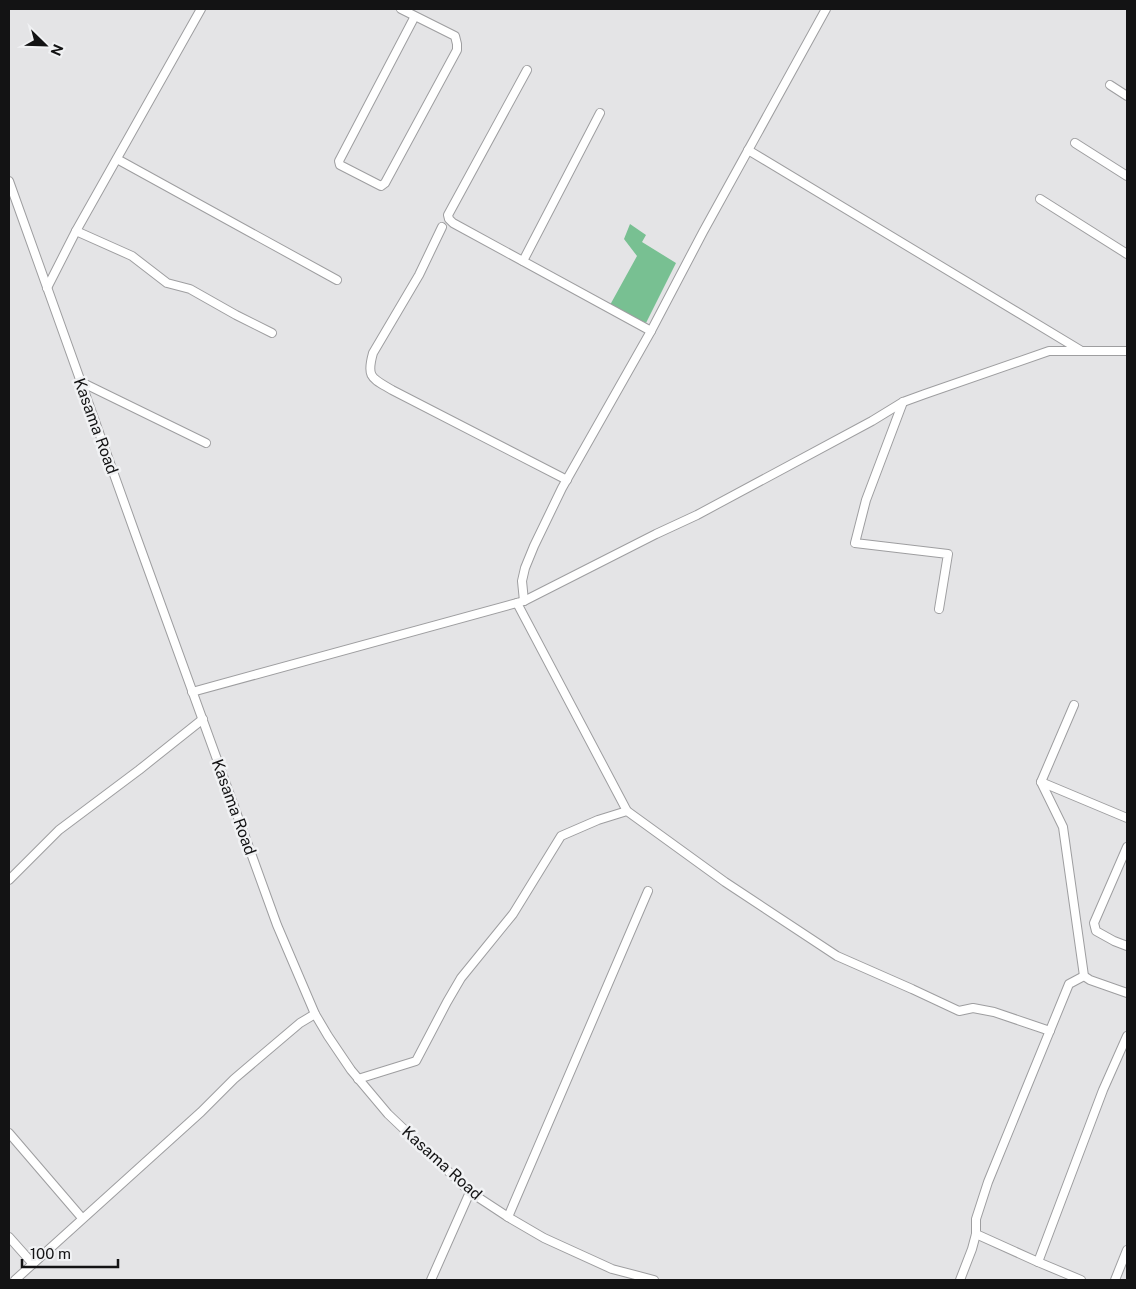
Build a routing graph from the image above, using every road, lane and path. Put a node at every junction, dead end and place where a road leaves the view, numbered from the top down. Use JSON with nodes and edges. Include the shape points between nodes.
{"nodes":[{"id":1,"x":201,"y":9,"type":"edge"},
{"id":2,"x":401,"y":9,"type":"edge"},
{"id":3,"x":826,"y":9,"type":"edge"},
{"id":4,"x":415,"y":16,"type":"junction"},
{"id":5,"x":526,"y":70,"type":"dead end"},
{"id":6,"x":1110,"y":86,"type":"dead end"},
{"id":7,"x":1127,"y":96,"type":"edge"},
{"id":8,"x":600,"y":113,"type":"dead end"},
{"id":9,"x":1075,"y":143,"type":"dead end"},
{"id":10,"x":748,"y":150,"type":"junction"},
{"id":11,"x":117,"y":158,"type":"junction"},
{"id":12,"x":1127,"y":176,"type":"edge"},
{"id":13,"x":9,"y":181,"type":"edge"},
{"id":14,"x":1040,"y":199,"type":"dead end"},
{"id":15,"x":442,"y":227,"type":"dead end"},
{"id":16,"x":76,"y":231,"type":"junction"},
{"id":17,"x":1127,"y":254,"type":"edge"},
{"id":18,"x":523,"y":261,"type":"junction"},
{"id":19,"x":336,"y":280,"type":"dead end"},
{"id":20,"x":47,"y":288,"type":"junction"},
{"id":21,"x":651,"y":331,"type":"junction"},
{"id":22,"x":272,"y":332,"type":"dead end"},
{"id":23,"x":1051,"y":332,"type":"junction"},
{"id":24,"x":1049,"y":350,"type":"junction"},
{"id":25,"x":1080,"y":350,"type":"junction"},
{"id":26,"x":1127,"y":351,"type":"edge"},
{"id":27,"x":81,"y":382,"type":"junction"},
{"id":28,"x":902,"y":402,"type":"junction"},
{"id":29,"x":206,"y":443,"type":"dead end"},
{"id":30,"x":567,"y":480,"type":"junction"},
{"id":31,"x":521,"y":602,"type":"junction"},
{"id":32,"x":939,"y":609,"type":"dead end"},
{"id":33,"x":192,"y":692,"type":"junction"},
{"id":34,"x":1074,"y":706,"type":"dead end"},
{"id":35,"x":203,"y":719,"type":"junction"},
{"id":36,"x":1041,"y":782,"type":"junction"},
{"id":37,"x":627,"y":811,"type":"junction"},
{"id":38,"x":1127,"y":818,"type":"edge"},
{"id":39,"x":1127,"y":847,"type":"edge"},
{"id":40,"x":9,"y":880,"type":"edge"},
{"id":41,"x":648,"y":891,"type":"dead end"},
{"id":42,"x":1127,"y":946,"type":"edge"},
{"id":43,"x":1084,"y":976,"type":"junction"},
{"id":44,"x":1127,"y":993,"type":"edge"},
{"id":45,"x":315,"y":1014,"type":"junction"},
{"id":46,"x":1050,"y":1031,"type":"junction"},
{"id":47,"x":1127,"y":1036,"type":"edge"},
{"id":48,"x":358,"y":1078,"type":"junction"},
{"id":49,"x":9,"y":1133,"type":"edge"},
{"id":50,"x":470,"y":1192,"type":"junction"},
{"id":51,"x":508,"y":1217,"type":"junction"},
{"id":52,"x":82,"y":1218,"type":"junction"},
{"id":53,"x":976,"y":1234,"type":"junction"},
{"id":54,"x":9,"y":1236,"type":"edge"},
{"id":55,"x":1127,"y":1250,"type":"edge"},
{"id":56,"x":1038,"y":1262,"type":"junction"},
{"id":57,"x":33,"y":1264,"type":"junction"},
{"id":58,"x":15,"y":1280,"type":"edge"},
{"id":59,"x":431,"y":1280,"type":"edge"},
{"id":60,"x":654,"y":1280,"type":"edge"},
{"id":61,"x":960,"y":1280,"type":"edge"},
{"id":62,"x":1081,"y":1280,"type":"edge"},
{"id":63,"x":1115,"y":1280,"type":"edge"}],
"edges":[{"from":1,"to":11,"type":"street"},
{"from":2,"to":4,"type":"street"},
{"from":3,"to":10,"type":"street"},
{"from":4,"to":4,"type":"street","via":[[455,36],[458,44],[381,186],[340,165],[338,160]]},
{"from":5,"to":18,"type":"street","via":[[448,215],[453,223]]},
{"from":6,"to":7,"type":"street"},
{"from":8,"to":18,"type":"street"},
{"from":9,"to":12,"type":"street"},
{"from":10,"to":21,"type":"street"},
{"from":10,"to":23,"type":"street"},
{"from":11,"to":16,"type":"street"},
{"from":11,"to":19,"type":"street"},
{"from":13,"to":20,"type":"street","name":"Kasama Road"},
{"from":14,"to":17,"type":"street"},
{"from":15,"to":30,"type":"street","via":[[419,275],[373,353],[369,368],[373,378]]},
{"from":16,"to":20,"type":"street"},
{"from":16,"to":22,"type":"street","via":[[132,256],[167,283],[190,289]]},
{"from":18,"to":21,"type":"street"},
{"from":20,"to":27,"type":"street","name":"Kasama Road"},
{"from":21,"to":30,"type":"street"},
{"from":23,"to":24,"type":"street"},
{"from":23,"to":25,"type":"street"},
{"from":24,"to":25,"type":"street"},
{"from":24,"to":28,"type":"street"},
{"from":25,"to":26,"type":"street"},
{"from":27,"to":29,"type":"street"},
{"from":27,"to":33,"type":"street","name":"Kasama Road"},
{"from":28,"to":31,"type":"street","via":[[698,515]]},
{"from":28,"to":32,"type":"street","via":[[866,500],[856,543],[948,554]]},
{"from":30,"to":31,"type":"street","via":[[525,568]]},
{"from":31,"to":33,"type":"street"},
{"from":31,"to":37,"type":"street"},
{"from":33,"to":35,"type":"street","name":"Kasama Road"},
{"from":34,"to":36,"type":"street"},
{"from":35,"to":40,"type":"street","via":[[59,830]]},
{"from":35,"to":45,"type":"street","name":"Kasama Road","via":[[278,925]]},
{"from":36,"to":38,"type":"street"},
{"from":36,"to":43,"type":"street","via":[[1063,827]]},
{"from":37,"to":46,"type":"street","via":[[725,882],[837,956],[959,1011],[973,1008],[994,1012]]},
{"from":37,"to":48,"type":"street","via":[[561,836],[513,914],[461,978],[416,1061]]},
{"from":39,"to":42,"type":"street","via":[[1094,923],[1096,931]]},
{"from":41,"to":51,"type":"street"},
{"from":43,"to":44,"type":"street"},
{"from":43,"to":46,"type":"street","via":[[1069,984]]},
{"from":45,"to":48,"type":"street","name":"Kasama Road"},
{"from":45,"to":52,"type":"street","via":[[234,1079]]},
{"from":46,"to":53,"type":"street","via":[[988,1182],[976,1219]]},
{"from":47,"to":56,"type":"street","via":[[1103,1090]]},
{"from":48,"to":50,"type":"street","name":"Kasama Road","via":[[388,1114]]},
{"from":49,"to":52,"type":"street"},
{"from":50,"to":51,"type":"street","name":"Kasama Road"},
{"from":50,"to":59,"type":"street"},
{"from":51,"to":60,"type":"street","name":"Kasama Road","via":[[544,1238],[612,1269]]},
{"from":52,"to":57,"type":"street"},
{"from":53,"to":56,"type":"street"},
{"from":53,"to":61,"type":"street"},
{"from":54,"to":57,"type":"street"},
{"from":55,"to":63,"type":"street"},
{"from":56,"to":62,"type":"street"},
{"from":57,"to":58,"type":"street"}]}
